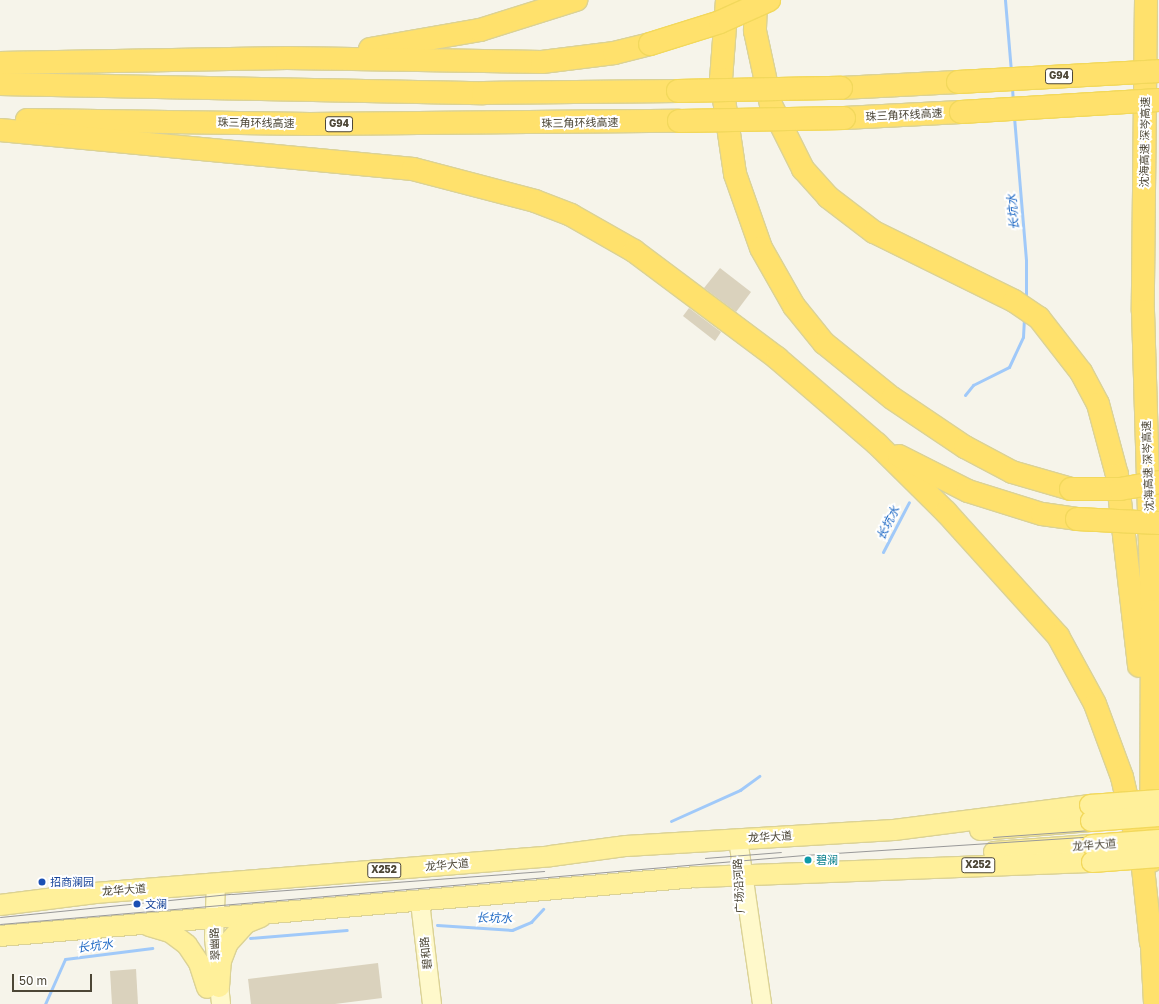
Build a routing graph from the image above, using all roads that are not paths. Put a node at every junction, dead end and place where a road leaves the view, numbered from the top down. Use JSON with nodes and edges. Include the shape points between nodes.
{"nodes":[{"id":1,"x":576,"y":0,"type":"edge"},
{"id":2,"x":727,"y":0,"type":"edge"},
{"id":3,"x":756,"y":0,"type":"edge"},
{"id":4,"x":769,"y":0,"type":"edge"},
{"id":5,"x":1146,"y":0,"type":"edge"},
{"id":6,"x":287,"y":58,"type":"junction"},
{"id":7,"x":0,"y":63,"type":"edge"},
{"id":8,"x":1159,"y":71,"type":"edge"},
{"id":9,"x":0,"y":84,"type":"edge"},
{"id":10,"x":1159,"y":100,"type":"edge"},
{"id":11,"x":0,"y":120,"type":"edge"},
{"id":12,"x":0,"y":130,"type":"edge"},
{"id":13,"x":877,"y":444,"type":"junction"},
{"id":14,"x":1159,"y":482,"type":"edge"},
{"id":15,"x":1159,"y":523,"type":"edge"},
{"id":16,"x":1151,"y":775,"type":"junction"},
{"id":17,"x":1159,"y":800,"type":"edge"},
{"id":18,"x":1090,"y":813,"type":"junction"},
{"id":19,"x":1159,"y":816,"type":"edge"},
{"id":20,"x":738,"y":839,"type":"junction"},
{"id":21,"x":1159,"y":840,"type":"edge"},
{"id":22,"x":1092,"y":854,"type":"junction"},
{"id":23,"x":1159,"y":857,"type":"edge"},
{"id":24,"x":741,"y":876,"type":"junction"},
{"id":25,"x":211,"y":883,"type":"junction"},
{"id":26,"x":420,"y":902,"type":"junction"},
{"id":27,"x":0,"y":905,"type":"edge"},
{"id":28,"x":264,"y":916,"type":"junction"},
{"id":29,"x":210,"y":918,"type":"junction"},
{"id":30,"x":129,"y":925,"type":"junction"},
{"id":31,"x":0,"y":936,"type":"edge"},
{"id":32,"x":1151,"y":943,"type":"junction"},
{"id":33,"x":214,"y":996,"type":"edge"},
{"id":34,"x":432,"y":1004,"type":"edge"},
{"id":35,"x":753,"y":1004,"type":"edge"},
{"id":36,"x":762,"y":1004,"type":"edge"},
{"id":37,"x":1154,"y":1004,"type":"edge"}],
"edges":[{"from":1,"to":6,"type":"highway","via":[[473,32],[402,45]]},
{"from":2,"to":14,"type":"highway","bridge":true,"via":[[721,79],[734,174],[761,248],[794,306],[824,343],[892,398],[965,447],[1012,472],[1071,489],[1120,489]]},
{"from":3,"to":16,"type":"highway","via":[[755,31],[771,105],[803,169],[828,197],[874,232],[1014,301],[1039,318],[1081,372],[1110,438],[1126,537]]},
{"from":4,"to":6,"type":"highway","bridge":true,"via":[[720,22],[650,44],[614,53],[542,62]]},
{"from":5,"to":16,"type":"highway","name":"沈海高速 深岑高速","via":[[1143,311],[1152,611]]},
{"from":6,"to":7,"type":"highway"},
{"from":8,"to":9,"type":"highway","number":"G94","bridge":true,"via":[[841,88],[678,91],[460,92]]},
{"from":10,"to":11,"type":"highway","name":"珠三角环线高速","number":"G94","bridge":true,"via":[[844,118],[679,121],[310,124]]},
{"from":12,"to":13,"type":"highway","via":[[413,168],[535,201],[571,215],[634,251],[777,358]]},
{"from":13,"to":15,"type":"highway","bridge":true,"via":[[968,490],[1023,509],[1077,519]]},
{"from":13,"to":32,"type":"highway","via":[[946,512],[1058,636],[1095,704],[1122,777],[1143,868]]},
{"from":16,"to":32,"type":"highway","name":"沈海高速 深岑高速"},
{"from":17,"to":18,"type":"main road","name":"龙华大道","number":"X252","bridge":true},
{"from":18,"to":19,"type":"main road","name":"龙华大道","number":"X252","bridge":true},
{"from":18,"to":20,"type":"main road","name":"龙华大道","number":"X252","via":[[957,831],[894,830]]},
{"from":20,"to":24,"type":"street","name":"广场沿河路"},
{"from":20,"to":25,"type":"main road","name":"龙华大道","number":"X252"},
{"from":21,"to":22,"type":"main road","name":"龙华大道","number":"X252","bridge":true},
{"from":22,"to":23,"type":"main road","name":"龙华大道","number":"X252","bridge":true},
{"from":22,"to":24,"type":"main road","name":"龙华大道","number":"X252","via":[[934,856],[863,869]]},
{"from":24,"to":26,"type":"main road","name":"龙华大道","number":"X252"},
{"from":24,"to":35,"type":"street","name":"广场沿河路"},
{"from":24,"to":36,"type":"street","name":"广场沿河路"},
{"from":25,"to":27,"type":"main road","name":"龙华大道","number":"X252","via":[[95,893]]},
{"from":25,"to":29,"type":"street","name":"翠幽路"},
{"from":26,"to":28,"type":"main road","name":"龙华大道","number":"X252"},
{"from":26,"to":34,"type":"street","name":"碧和路"},
{"from":28,"to":29,"type":"main road","name":"龙华大道","number":"X252"},
{"from":28,"to":33,"type":"main road","via":[[246,923],[228,943],[221,961]]},
{"from":29,"to":30,"type":"main road","name":"龙华大道","number":"X252"},
{"from":29,"to":33,"type":"street","name":"翠幽路"},
{"from":30,"to":31,"type":"main road","name":"龙华大道","number":"X252"},
{"from":30,"to":33,"type":"main road","via":[[162,929],[178,937],[194,954]]},
{"from":32,"to":37,"type":"highway","name":"沈海高速 深岑高速"}]}
